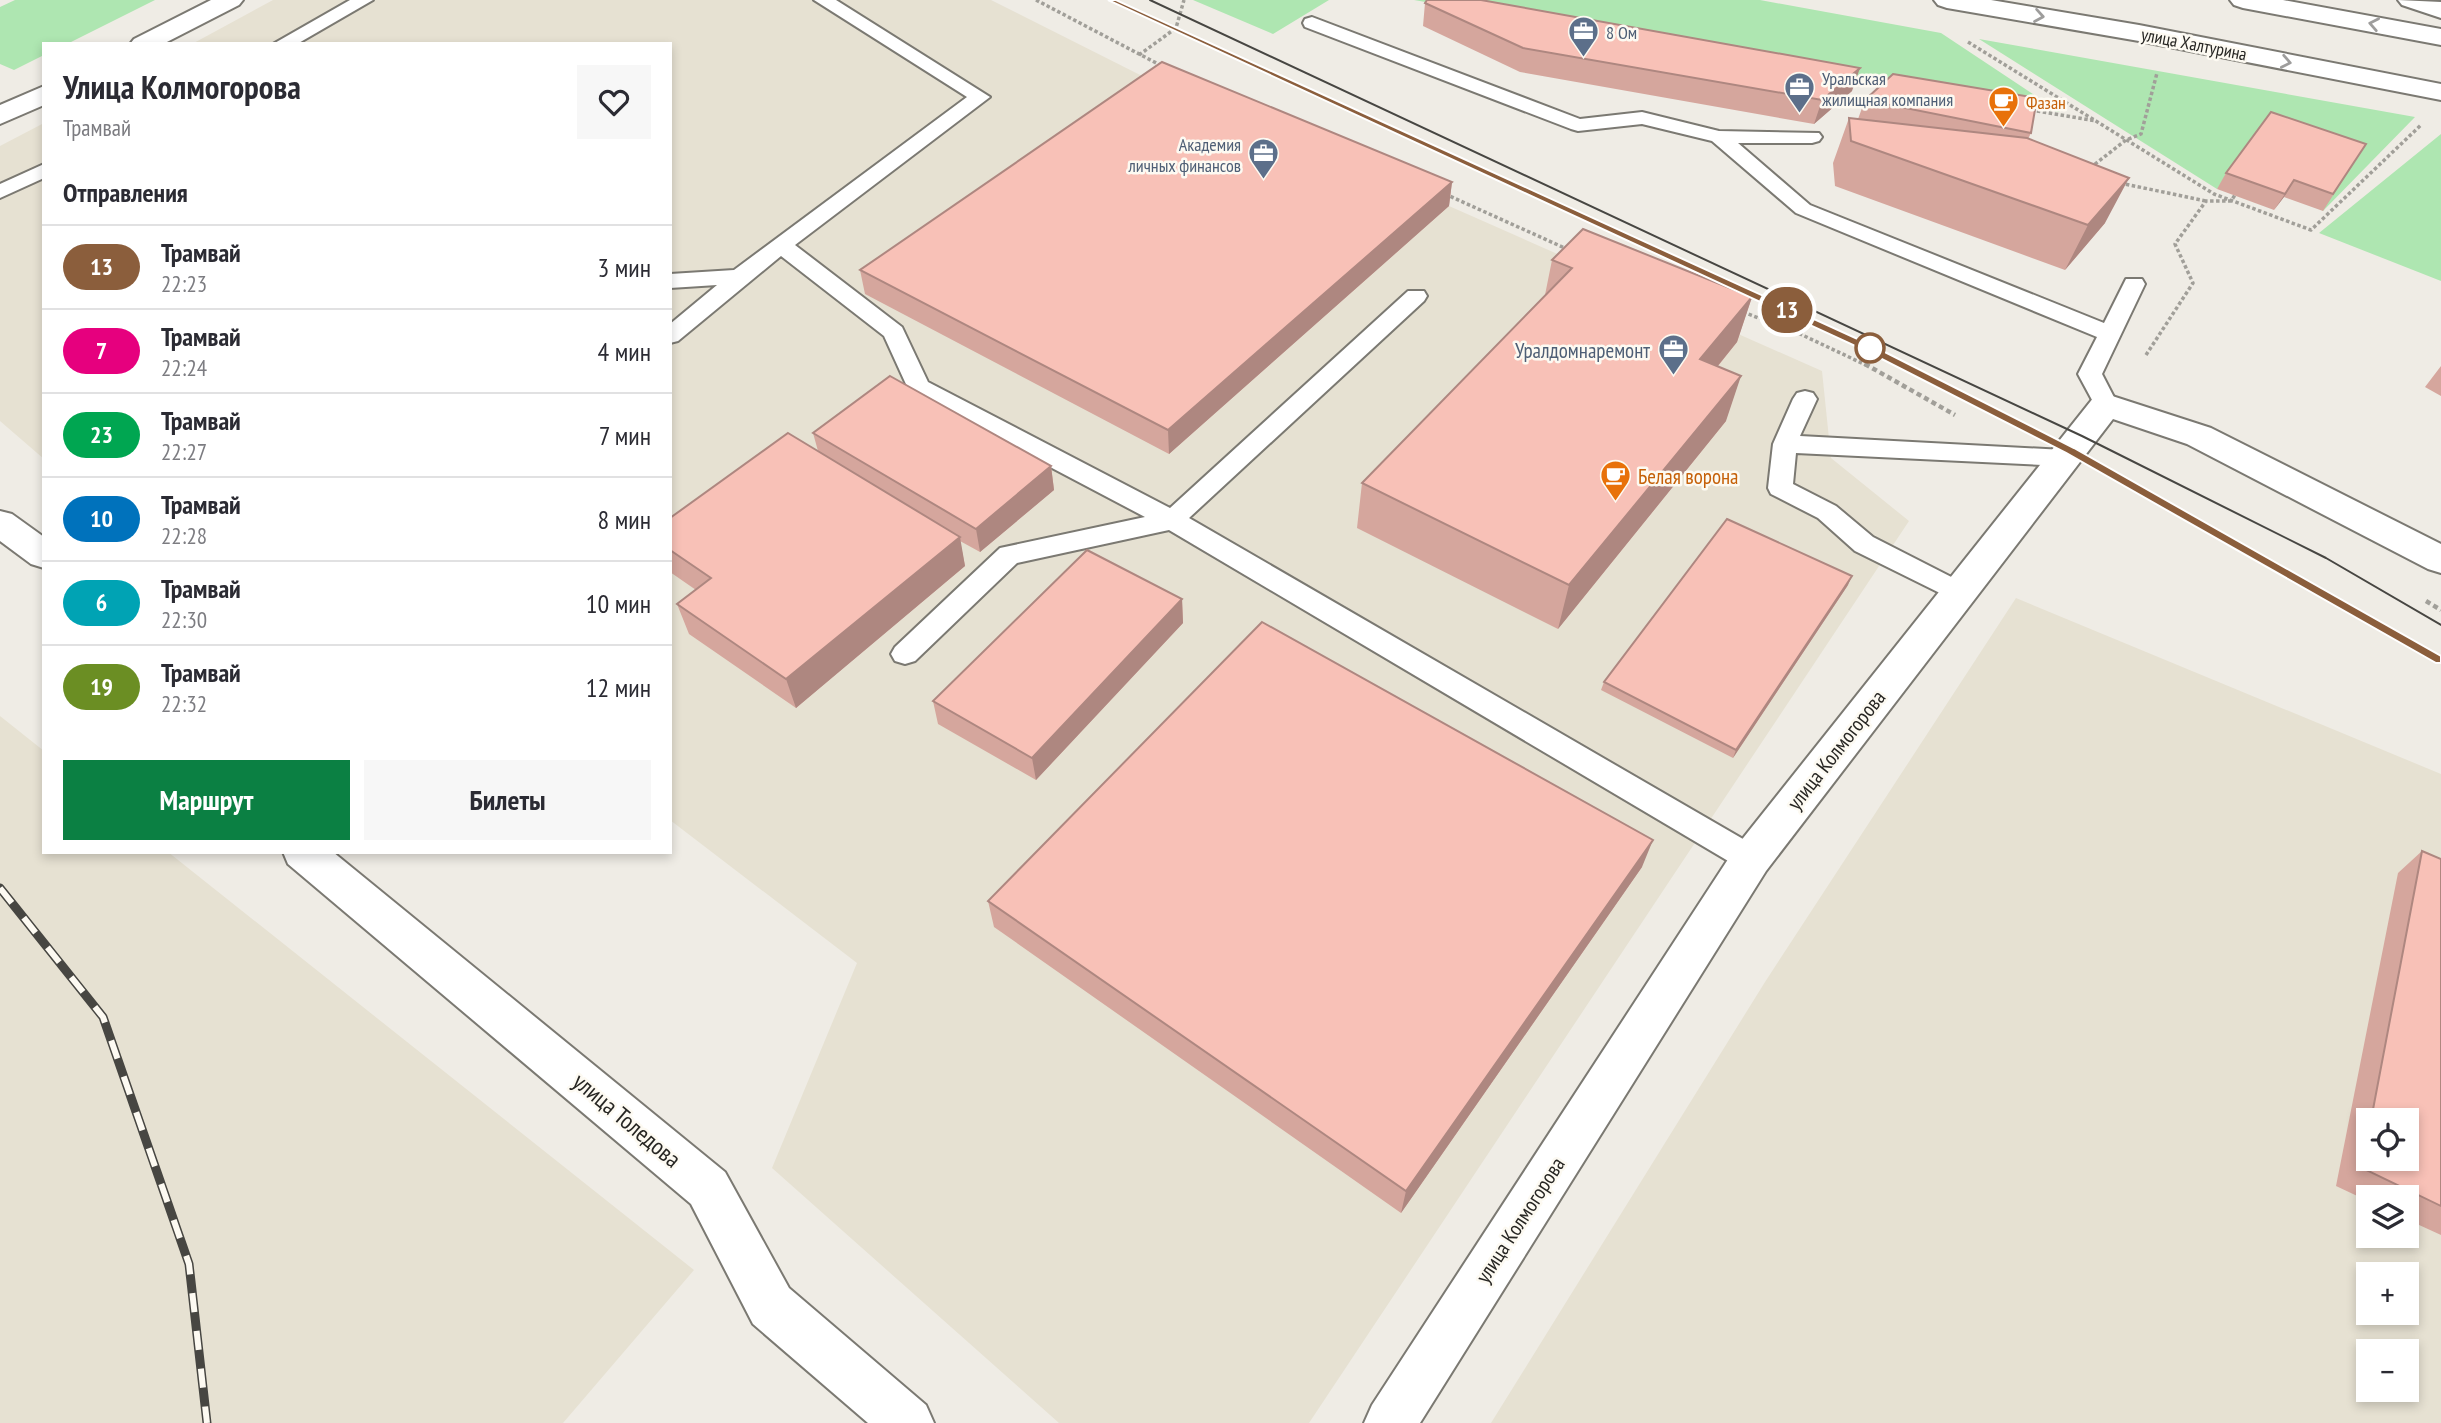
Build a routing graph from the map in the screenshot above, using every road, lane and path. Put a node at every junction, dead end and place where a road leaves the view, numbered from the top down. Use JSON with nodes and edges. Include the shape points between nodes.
{"nodes":[{"id":1,"x":230,"y":0,"type":"edge"},
{"id":2,"x":364,"y":0,"type":"edge"},
{"id":3,"x":823,"y":0,"type":"edge"},
{"id":4,"x":1036,"y":0,"type":"edge"},
{"id":5,"x":1184,"y":0,"type":"edge"},
{"id":6,"x":1947,"y":0,"type":"edge"},
{"id":7,"x":2243,"y":0,"type":"edge"},
{"id":8,"x":2411,"y":0,"type":"edge"},
{"id":9,"x":2441,"y":10,"type":"edge"},
{"id":10,"x":1311,"y":23,"type":"dead end"},
{"id":11,"x":1960,"y":37,"type":"dead end"},
{"id":12,"x":2441,"y":37,"type":"edge"},
{"id":13,"x":147,"y":42,"type":"edge"},
{"id":14,"x":286,"y":42,"type":"edge"},
{"id":15,"x":1138,"y":56,"type":"junction"},
{"id":16,"x":2160,"y":62,"type":"dead end"},
{"id":17,"x":1164,"y":67,"type":"edge"},
{"id":18,"x":1852,"y":80,"type":"dead end"},
{"id":19,"x":1893,"y":87,"type":"edge"},
{"id":20,"x":2441,"y":92,"type":"edge"},
{"id":21,"x":42,"y":95,"type":"edge"},
{"id":22,"x":2028,"y":110,"type":"edge"},
{"id":23,"x":0,"y":116,"type":"edge"},
{"id":24,"x":2426,"y":120,"type":"dead end"},
{"id":25,"x":2096,"y":121,"type":"junction"},
{"id":26,"x":1718,"y":137,"type":"junction"},
{"id":27,"x":1812,"y":137,"type":"edge"},
{"id":28,"x":2126,"y":140,"type":"junction"},
{"id":29,"x":42,"y":171,"type":"edge"},
{"id":30,"x":2081,"y":174,"type":"edge"},
{"id":31,"x":2116,"y":182,"type":"edge"},
{"id":32,"x":2241,"y":187,"type":"edge"},
{"id":33,"x":9,"y":188,"type":"edge"},
{"id":34,"x":1443,"y":193,"type":"edge"},
{"id":35,"x":42,"y":196,"type":"edge"},
{"id":36,"x":2206,"y":201,"type":"junction"},
{"id":37,"x":2231,"y":201,"type":"junction"},
{"id":38,"x":781,"y":245,"type":"junction"},
{"id":39,"x":1571,"y":251,"type":"edge"},
{"id":40,"x":740,"y":276,"type":"junction"},
{"id":41,"x":672,"y":281,"type":"edge"},
{"id":42,"x":2134,"y":284,"type":"dead end"},
{"id":43,"x":1416,"y":296,"type":"dead end"},
{"id":44,"x":1732,"y":308,"type":"edge"},
{"id":45,"x":2109,"y":332,"type":"junction"},
{"id":46,"x":672,"y":334,"type":"edge"},
{"id":47,"x":2141,"y":362,"type":"dead end"},
{"id":48,"x":1925,"y":396,"type":"dead end"},
{"id":49,"x":1805,"y":399,"type":"dead end"},
{"id":50,"x":2106,"y":405,"type":"junction"},
{"id":51,"x":1785,"y":444,"type":"junction"},
{"id":52,"x":2064,"y":458,"type":"junction"},
{"id":53,"x":1172,"y":520,"type":"junction"},
{"id":54,"x":0,"y":523,"type":"edge"},
{"id":55,"x":42,"y":554,"type":"edge"},
{"id":56,"x":2441,"y":559,"type":"edge"},
{"id":57,"x":1958,"y":592,"type":"junction"},
{"id":58,"x":905,"y":654,"type":"dead end"},
{"id":59,"x":305,"y":854,"type":"edge"},
{"id":60,"x":1751,"y":859,"type":"junction"},
{"id":61,"x":908,"y":1423,"type":"edge"},
{"id":62,"x":1390,"y":1423,"type":"edge"}],
"edges":[{"from":1,"to":13,"type":"street"},
{"from":2,"to":14,"type":"lane"},
{"from":3,"to":38,"type":"lane","via":[[980,97]]},
{"from":4,"to":15,"type":"path"},
{"from":5,"to":15,"type":"path","via":[[1176,28]]},
{"from":6,"to":20,"type":"street","name":"улица Халтурина","one_way":true},
{"from":12,"to":7,"type":"street","one_way":true},
{"from":8,"to":9,"type":"street"},
{"from":10,"to":26,"type":"lane","via":[[1578,125],[1642,118]]},
{"from":11,"to":25,"type":"path"},
{"from":15,"to":17,"type":"path"},
{"from":16,"to":28,"type":"path","via":[[2141,134]]},
{"from":18,"to":19,"type":"path"},
{"from":21,"to":23,"type":"street"},
{"from":22,"to":25,"type":"path"},
{"from":24,"to":37,"type":"path","via":[[2311,230]]},
{"from":25,"to":28,"type":"path"},
{"from":26,"to":27,"type":"lane"},
{"from":26,"to":45,"type":"lane","via":[[1803,209]]},
{"from":28,"to":30,"type":"path"},
{"from":28,"to":37,"type":"path"},
{"from":29,"to":33,"type":"lane"},
{"from":31,"to":36,"type":"path"},
{"from":32,"to":37,"type":"path"},
{"from":33,"to":35,"type":"lane"},
{"from":34,"to":39,"type":"path"},
{"from":36,"to":37,"type":"path"},
{"from":36,"to":47,"type":"path","via":[[2175,244],[2193,283]]},
{"from":38,"to":40,"type":"lane"},
{"from":38,"to":53,"type":"lane","via":[[894,332],[918,387]]},
{"from":40,"to":41,"type":"lane"},
{"from":40,"to":46,"type":"lane"},
{"from":42,"to":45,"type":"lane"},
{"from":43,"to":53,"type":"lane"},
{"from":44,"to":48,"type":"path","via":[[1782,325]]},
{"from":45,"to":50,"type":"lane","via":[[2090,374]]},
{"from":49,"to":51,"type":"lane"},
{"from":50,"to":52,"type":"street","name":"улица Колмогорова"},
{"from":50,"to":56,"type":"street","via":[[2199,436]]},
{"from":51,"to":52,"type":"lane"},
{"from":51,"to":57,"type":"lane","via":[[1780,488],[1826,512],[1864,544]]},
{"from":52,"to":57,"type":"street","name":"улица Колмогорова"},
{"from":53,"to":58,"type":"lane","via":[[1009,555]]},
{"from":53,"to":60,"type":"lane"},
{"from":54,"to":55,"type":"street"},
{"from":57,"to":60,"type":"street","name":"улица Колмогорова"},
{"from":59,"to":61,"type":"street","name":"улица Толедова","via":[[708,1188],[771,1306]]},
{"from":60,"to":62,"type":"street","name":"улица Колмогорова"}]}
